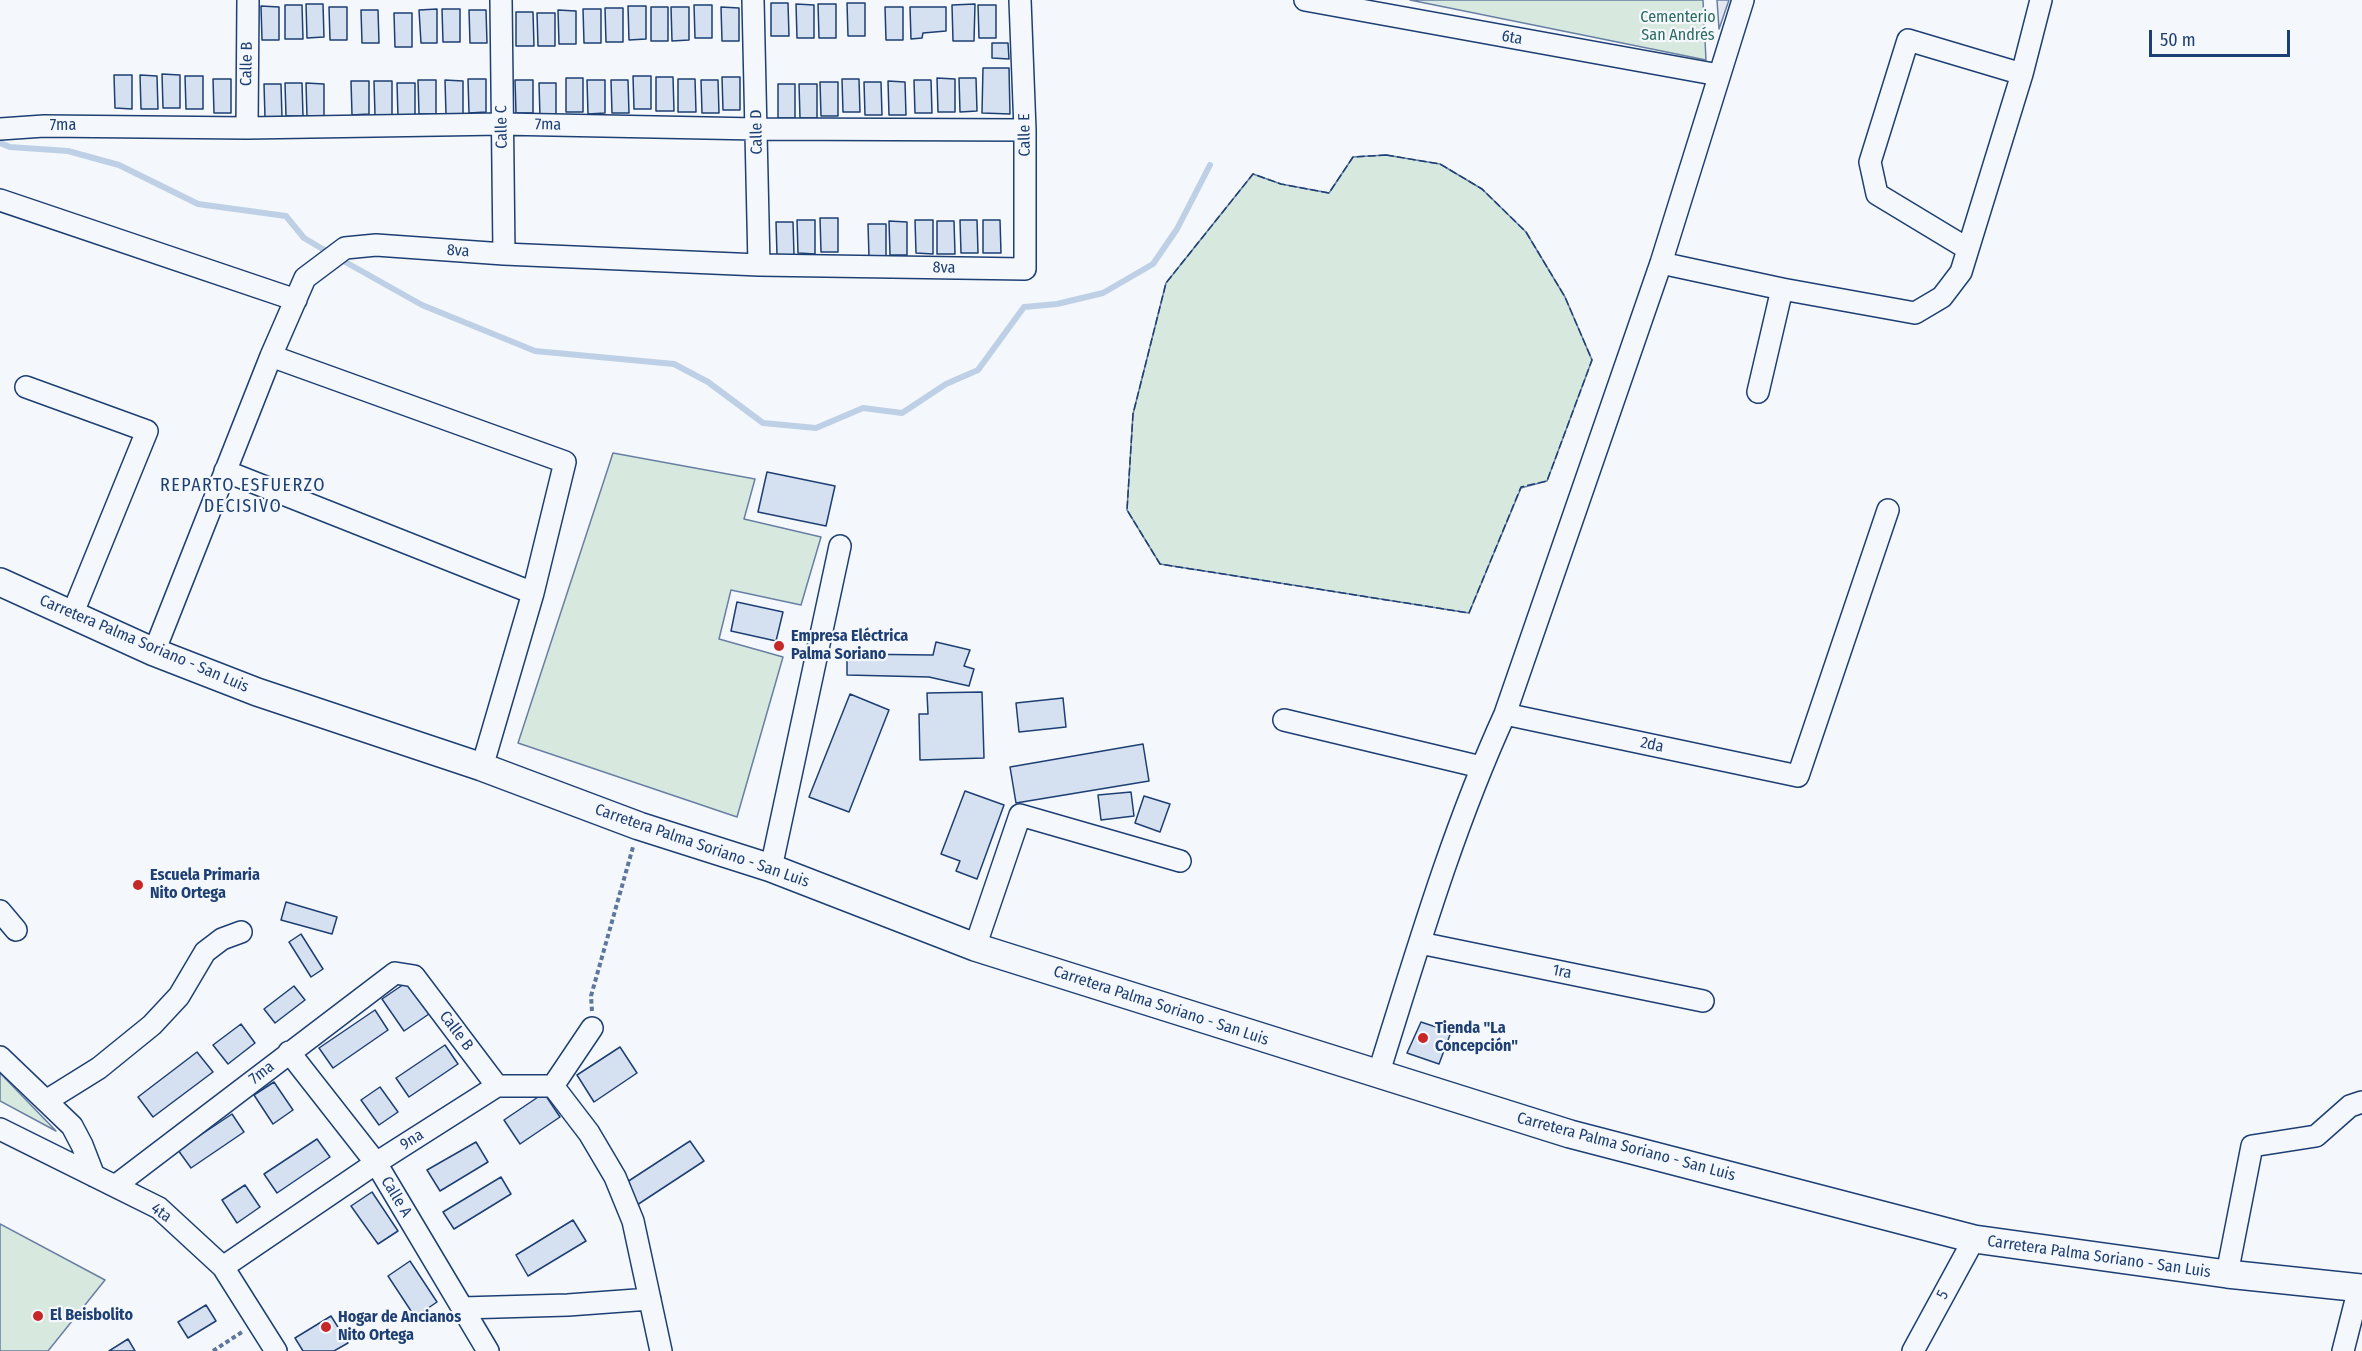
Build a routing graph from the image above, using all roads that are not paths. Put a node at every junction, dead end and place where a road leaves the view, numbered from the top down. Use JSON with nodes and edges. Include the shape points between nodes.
{"nodes":[{"id":1,"x":248,"y":0,"type":"edge"},
{"id":2,"x":501,"y":0,"type":"edge"},
{"id":3,"x":753,"y":0,"type":"edge"},
{"id":4,"x":1020,"y":0,"type":"edge"},
{"id":5,"x":1305,"y":0,"type":"edge"},
{"id":6,"x":1743,"y":0,"type":"edge"},
{"id":7,"x":2041,"y":0,"type":"edge"},
{"id":8,"x":2022,"y":74,"type":"junction"},
{"id":9,"x":1719,"y":75,"type":"junction"},
{"id":10,"x":502,"y":124,"type":"junction"},
{"id":11,"x":247,"y":128,"type":"junction"},
{"id":12,"x":0,"y":129,"type":"edge"},
{"id":13,"x":757,"y":129,"type":"junction"},
{"id":14,"x":1025,"y":130,"type":"junction"},
{"id":15,"x":0,"y":201,"type":"edge"},
{"id":16,"x":1968,"y":249,"type":"junction"},
{"id":17,"x":504,"y":255,"type":"junction"},
{"id":18,"x":1661,"y":263,"type":"junction"},
{"id":19,"x":759,"y":265,"type":"junction"},
{"id":20,"x":1025,"y":269,"type":"joint"},
{"id":21,"x":1782,"y":289,"type":"junction"},
{"id":22,"x":296,"y":300,"type":"junction"},
{"id":23,"x":271,"y":356,"type":"junction"},
{"id":24,"x":26,"y":387,"type":"dead end"},
{"id":25,"x":1758,"y":392,"type":"dead end"},
{"id":26,"x":225,"y":471,"type":"junction"},
{"id":27,"x":1888,"y":510,"type":"dead end"},
{"id":28,"x":840,"y":546,"type":"dead end"},
{"id":29,"x":0,"y":582,"type":"edge"},
{"id":30,"x":533,"y":593,"type":"junction"},
{"id":31,"x":72,"y":615,"type":"junction"},
{"id":32,"x":154,"y":652,"type":"junction"},
{"id":33,"x":1505,"y":714,"type":"junction"},
{"id":34,"x":1284,"y":720,"type":"dead end"},
{"id":35,"x":482,"y":767,"type":"junction"},
{"id":36,"x":1481,"y":767,"type":"junction"},
{"id":37,"x":1180,"y":861,"type":"dead end"},
{"id":38,"x":771,"y":868,"type":"junction"},
{"id":39,"x":0,"y":910,"type":"edge"},
{"id":40,"x":16,"y":930,"type":"dead end"},
{"id":41,"x":241,"y":932,"type":"dead end"},
{"id":42,"x":1420,"y":943,"type":"junction"},
{"id":43,"x":975,"y":947,"type":"junction"},
{"id":44,"x":414,"y":976,"type":"joint"},
{"id":45,"x":1703,"y":1001,"type":"dead end"},
{"id":46,"x":592,"y":1028,"type":"road end"},
{"id":47,"x":289,"y":1052,"type":"junction"},
{"id":48,"x":0,"y":1057,"type":"edge"},
{"id":49,"x":1378,"y":1075,"type":"junction"},
{"id":50,"x":497,"y":1086,"type":"junction"},
{"id":51,"x":553,"y":1086,"type":"junction"},
{"id":52,"x":46,"y":1101,"type":"junction"},
{"id":53,"x":2362,"y":1102,"type":"edge"},
{"id":54,"x":0,"y":1129,"type":"edge"},
{"id":55,"x":376,"y":1163,"type":"junction"},
{"id":56,"x":94,"y":1176,"type":"junction"},
{"id":57,"x":114,"y":1186,"type":"junction"},
{"id":58,"x":1974,"y":1239,"type":"junction"},
{"id":59,"x":223,"y":1267,"type":"junction"},
{"id":60,"x":2227,"y":1274,"type":"junction"},
{"id":61,"x":2360,"y":1288,"type":"edge"},
{"id":62,"x":650,"y":1299,"type":"junction"},
{"id":63,"x":462,"y":1308,"type":"junction"},
{"id":64,"x":276,"y":1351,"type":"edge"},
{"id":65,"x":488,"y":1351,"type":"edge"},
{"id":66,"x":661,"y":1351,"type":"edge"},
{"id":67,"x":1913,"y":1351,"type":"edge"},
{"id":68,"x":2343,"y":1351,"type":"edge"}],
"edges":[{"from":1,"to":11,"type":"street","name":"Calle B"},
{"from":2,"to":10,"type":"street","name":"Calle C"},
{"from":3,"to":13,"type":"street","name":"Calle D"},
{"from":4,"to":14,"type":"street","name":"Calle E"},
{"from":5,"to":9,"type":"street","name":"6ta"},
{"from":6,"to":9,"type":"street"},
{"from":7,"to":8,"type":"street"},
{"from":8,"to":16,"type":"street"},
{"from":8,"to":16,"type":"street","via":[[1908,40],[1870,162],[1877,194]]},
{"from":9,"to":18,"type":"street"},
{"from":10,"to":11,"type":"street","name":"7ma"},
{"from":10,"to":13,"type":"street","name":"7ma"},
{"from":10,"to":17,"type":"street","name":"Calle C"},
{"from":11,"to":12,"type":"street","name":"7ma"},
{"from":13,"to":14,"type":"street","name":"7ma"},
{"from":13,"to":19,"type":"street","name":"Calle D"},
{"from":14,"to":20,"type":"street","name":"Calle E"},
{"from":15,"to":22,"type":"street"},
{"from":16,"to":21,"type":"street","via":[[1961,272],[1942,297],[1915,313]]},
{"from":17,"to":19,"type":"street","name":"8va"},
{"from":17,"to":22,"type":"street","name":"8va","via":[[376,244],[345,248],[305,278]]},
{"from":18,"to":21,"type":"street"},
{"from":18,"to":33,"type":"street"},
{"from":19,"to":20,"type":"street","name":"8va"},
{"from":21,"to":25,"type":"street"},
{"from":22,"to":23,"type":"street","name":"8va"},
{"from":23,"to":26,"type":"street","name":"8va"},
{"from":23,"to":30,"type":"street","via":[[565,462]]},
{"from":24,"to":31,"type":"street","via":[[147,431]]},
{"from":26,"to":30,"type":"street"},
{"from":26,"to":32,"type":"street","name":"8va"},
{"from":27,"to":33,"type":"street","name":"2da","via":[[1798,776]]},
{"from":28,"to":38,"type":"street"},
{"from":29,"to":31,"type":"main road","name":"Carretera Palma Soriano - San Luis"},
{"from":30,"to":35,"type":"street"},
{"from":31,"to":32,"type":"main road","name":"Carretera Palma Soriano - San Luis"},
{"from":32,"to":35,"type":"main road","name":"Carretera Palma Soriano - San Luis","via":[[257,692]]},
{"from":33,"to":36,"type":"street"},
{"from":34,"to":36,"type":"street"},
{"from":35,"to":38,"type":"main road","name":"Carretera Palma Soriano - San Luis","via":[[639,826]]},
{"from":36,"to":42,"type":"street"},
{"from":37,"to":43,"type":"street","via":[[1020,815]]},
{"from":38,"to":43,"type":"main road","name":"Carretera Palma Soriano - San Luis"},
{"from":39,"to":40,"type":"street"},
{"from":41,"to":52,"type":"street","via":[[222,939],[205,952],[179,996],[152,1024],[99,1068]]},
{"from":42,"to":45,"type":"street","name":"1ra"},
{"from":42,"to":49,"type":"street"},
{"from":43,"to":49,"type":"main road","name":"Carretera Palma Soriano - San Luis"},
{"from":44,"to":47,"type":"street","name":"7ma","via":[[395,973]]},
{"from":44,"to":50,"type":"street","name":"Calle B"},
{"from":46,"to":51,"type":"street"},
{"from":47,"to":55,"type":"street","name":"Calle A"},
{"from":47,"to":57,"type":"street","name":"7ma"},
{"from":48,"to":52,"type":"street"},
{"from":49,"to":58,"type":"main road","name":"Carretera Palma Soriano - San Luis","via":[[1570,1134]]},
{"from":50,"to":51,"type":"street"},
{"from":50,"to":55,"type":"street","name":"9na"},
{"from":51,"to":62,"type":"street","via":[[590,1133],[615,1177],[633,1221]]},
{"from":52,"to":56,"type":"street","via":[[72,1126]]},
{"from":53,"to":60,"type":"street","via":[[2350,1106],[2316,1136],[2252,1146]]},
{"from":54,"to":56,"type":"street","name":"4ta"},
{"from":55,"to":59,"type":"street","name":"9na"},
{"from":55,"to":63,"type":"street","name":"Calle A"},
{"from":56,"to":57,"type":"street","name":"4ta"},
{"from":57,"to":59,"type":"street","name":"4ta","via":[[159,1208]]},
{"from":58,"to":60,"type":"main road","name":"Carretera Palma Soriano - San Luis"},
{"from":58,"to":67,"type":"street","name":"5"},
{"from":59,"to":64,"type":"street","name":"4ta"},
{"from":60,"to":61,"type":"main road","name":"Carretera Palma Soriano - San Luis"},
{"from":61,"to":68,"type":"street"},
{"from":62,"to":63,"type":"street"},
{"from":62,"to":66,"type":"street"},
{"from":63,"to":65,"type":"street","name":"Calle A"}]}
